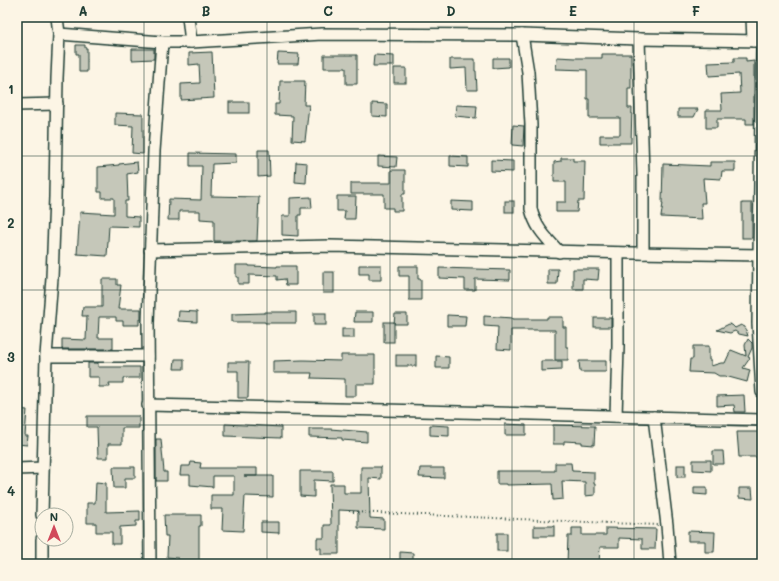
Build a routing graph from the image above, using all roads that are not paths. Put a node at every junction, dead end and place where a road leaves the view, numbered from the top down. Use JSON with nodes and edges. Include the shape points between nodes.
{"nodes":[{"id":1,"x":57,"y":17,"type":"edge"},
{"id":2,"x":188,"y":17,"type":"edge"},
{"id":3,"x":752,"y":17,"type":"edge"},
{"id":4,"x":59,"y":34,"type":"junction"},
{"id":5,"x":522,"y":35,"type":"junction"},
{"id":6,"x":639,"y":39,"type":"junction"},
{"id":7,"x":162,"y":42,"type":"junction"},
{"id":8,"x":191,"y":42,"type":"junction"},
{"id":9,"x":759,"y":42,"type":"edge"},
{"id":10,"x":57,"y":104,"type":"junction"},
{"id":11,"x":17,"y":105,"type":"edge"},
{"id":12,"x":150,"y":250,"type":"junction"},
{"id":13,"x":559,"y":252,"type":"junction"},
{"id":14,"x":618,"y":253,"type":"junction"},
{"id":15,"x":643,"y":253,"type":"junction"},
{"id":16,"x":760,"y":255,"type":"edge"},
{"id":17,"x":46,"y":356,"type":"junction"},
{"id":18,"x":148,"y":356,"type":"junction"},
{"id":19,"x":762,"y":392,"type":"edge"},
{"id":20,"x":148,"y":405,"type":"junction"},
{"id":21,"x":616,"y":416,"type":"junction"},
{"id":22,"x":654,"y":417,"type":"junction"},
{"id":23,"x":762,"y":420,"type":"edge"},
{"id":24,"x":17,"y":468,"type":"edge"},
{"id":25,"x":43,"y":468,"type":"junction"},
{"id":26,"x":42,"y":507,"type":"edge"},
{"id":27,"x":42,"y":547,"type":"edge"},
{"id":28,"x":42,"y":564,"type":"edge"},
{"id":29,"x":150,"y":564,"type":"edge"},
{"id":30,"x":670,"y":564,"type":"edge"}],
"edges":[{"from":1,"to":4,"type":"street"},
{"from":2,"to":8,"type":"street"},
{"from":3,"to":9,"type":"street"},
{"from":4,"to":7,"type":"street"},
{"from":4,"to":10,"type":"street"},
{"from":5,"to":6,"type":"street"},
{"from":5,"to":8,"type":"street","via":[[322,34]]},
{"from":5,"to":13,"type":"street","via":[[528,72],[531,125],[531,208],[541,232]]},
{"from":6,"to":9,"type":"street"},
{"from":6,"to":15,"type":"street"},
{"from":7,"to":8,"type":"street"},
{"from":7,"to":12,"type":"street"},
{"from":9,"to":16,"type":"street"},
{"from":10,"to":11,"type":"street"},
{"from":10,"to":17,"type":"street","via":[[52,278]]},
{"from":12,"to":13,"type":"street","via":[[330,246]]},
{"from":12,"to":18,"type":"street"},
{"from":13,"to":14,"type":"street"},
{"from":14,"to":15,"type":"street"},
{"from":14,"to":21,"type":"street"},
{"from":15,"to":16,"type":"street"},
{"from":16,"to":19,"type":"street","via":[[758,323]]},
{"from":17,"to":18,"type":"street"},
{"from":17,"to":25,"type":"street"},
{"from":18,"to":20,"type":"street"},
{"from":20,"to":21,"type":"street"},
{"from":20,"to":29,"type":"street"},
{"from":21,"to":22,"type":"street"},
{"from":22,"to":23,"type":"street"},
{"from":22,"to":30,"type":"street","via":[[668,525]]},
{"from":24,"to":25,"type":"street"},
{"from":25,"to":26,"type":"street"},
{"from":27,"to":28,"type":"street"}]}
